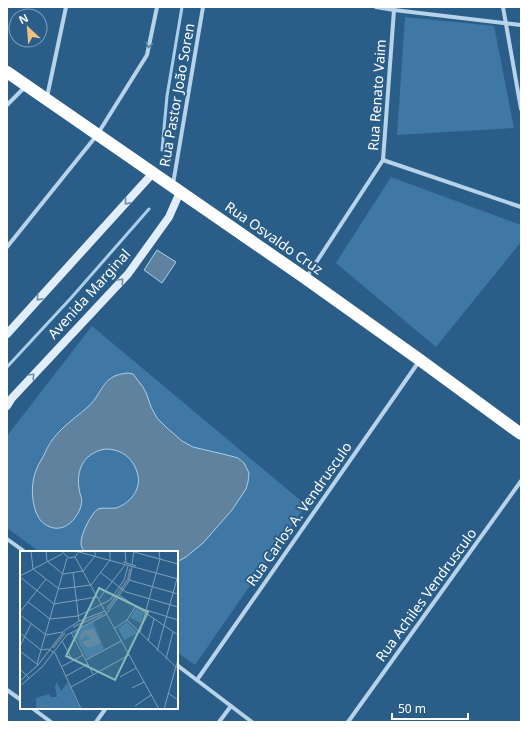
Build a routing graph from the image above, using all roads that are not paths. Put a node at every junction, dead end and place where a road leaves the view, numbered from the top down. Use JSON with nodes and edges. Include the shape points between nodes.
{"nodes":[{"id":1,"x":66,"y":7,"type":"edge"},
{"id":2,"x":157,"y":7,"type":"edge"},
{"id":3,"x":203,"y":7,"type":"edge"},
{"id":4,"x":376,"y":7,"type":"edge"},
{"id":5,"x":503,"y":7,"type":"edge"},
{"id":6,"x":394,"y":10,"type":"junction"},
{"id":7,"x":506,"y":23,"type":"junction"},
{"id":8,"x":521,"y":25,"type":"edge"},
{"id":9,"x":7,"y":72,"type":"edge"},
{"id":10,"x":26,"y":85,"type":"junction"},
{"id":11,"x":47,"y":99,"type":"junction"},
{"id":12,"x":7,"y":105,"type":"edge"},
{"id":13,"x":521,"y":109,"type":"edge"},
{"id":14,"x":97,"y":135,"type":"junction"},
{"id":15,"x":383,"y":160,"type":"junction"},
{"id":16,"x":153,"y":173,"type":"junction"},
{"id":17,"x":177,"y":189,"type":"junction"},
{"id":18,"x":521,"y":207,"type":"edge"},
{"id":19,"x":7,"y":247,"type":"edge"},
{"id":20,"x":305,"y":278,"type":"junction"},
{"id":21,"x":7,"y":334,"type":"edge"},
{"id":22,"x":420,"y":360,"type":"junction"},
{"id":23,"x":7,"y":406,"type":"edge"},
{"id":24,"x":521,"y":434,"type":"edge"},
{"id":25,"x":521,"y":481,"type":"edge"},
{"id":26,"x":7,"y":539,"type":"edge"},
{"id":27,"x":24,"y":551,"type":"edge"},
{"id":28,"x":178,"y":666,"type":"edge"},
{"id":29,"x":197,"y":680,"type":"junction"},
{"id":30,"x":7,"y":690,"type":"edge"},
{"id":31,"x":20,"y":699,"type":"edge"},
{"id":32,"x":231,"y":706,"type":"junction"},
{"id":33,"x":33,"y":709,"type":"edge"},
{"id":34,"x":105,"y":709,"type":"edge"},
{"id":35,"x":51,"y":722,"type":"edge"},
{"id":36,"x":96,"y":722,"type":"edge"},
{"id":37,"x":219,"y":722,"type":"edge"},
{"id":38,"x":252,"y":722,"type":"edge"},
{"id":39,"x":348,"y":722,"type":"edge"}],
"edges":[{"from":1,"to":11,"type":"street"},
{"from":2,"to":14,"type":"street","one_way":true,"via":[[148,54]]},
{"from":3,"to":17,"type":"street","name":"Rua Pastor João Soren"},
{"from":4,"to":6,"type":"street"},
{"from":5,"to":7,"type":"street"},
{"from":6,"to":7,"type":"street"},
{"from":6,"to":15,"type":"street","name":"Rua Renato Vaim"},
{"from":7,"to":8,"type":"street"},
{"from":7,"to":13,"type":"street"},
{"from":9,"to":10,"type":"highway","name":"Rua Osvaldo Cruz"},
{"from":10,"to":11,"type":"highway","name":"Rua Osvaldo Cruz"},
{"from":10,"to":12,"type":"street"},
{"from":11,"to":14,"type":"highway","name":"Rua Osvaldo Cruz"},
{"from":14,"to":16,"type":"highway","name":"Rua Osvaldo Cruz"},
{"from":14,"to":19,"type":"street"},
{"from":15,"to":18,"type":"street"},
{"from":15,"to":20,"type":"street","name":"Rua Renato Vaim"},
{"from":16,"to":17,"type":"highway","name":"Rua Osvaldo Cruz"},
{"from":16,"to":21,"type":"street","one_way":true},
{"from":17,"to":20,"type":"highway","name":"Rua Osvaldo Cruz"},
{"from":23,"to":17,"type":"street","name":"Avenida Marginal","one_way":true,"via":[[128,274],[169,217]]},
{"from":20,"to":22,"type":"highway","name":"Rua Osvaldo Cruz"},
{"from":22,"to":24,"type":"highway","name":"Rua Osvaldo Cruz"},
{"from":22,"to":29,"type":"street","name":"Rua Carlos A. Vendrusculo"},
{"from":25,"to":39,"type":"street","name":"Rua Achiles Vendrusculo"},
{"from":26,"to":27,"type":"street"},
{"from":28,"to":29,"type":"street"},
{"from":29,"to":32,"type":"street"},
{"from":30,"to":31,"type":"street"},
{"from":32,"to":37,"type":"street"},
{"from":32,"to":38,"type":"street"},
{"from":33,"to":35,"type":"street"},
{"from":34,"to":36,"type":"street"}]}
